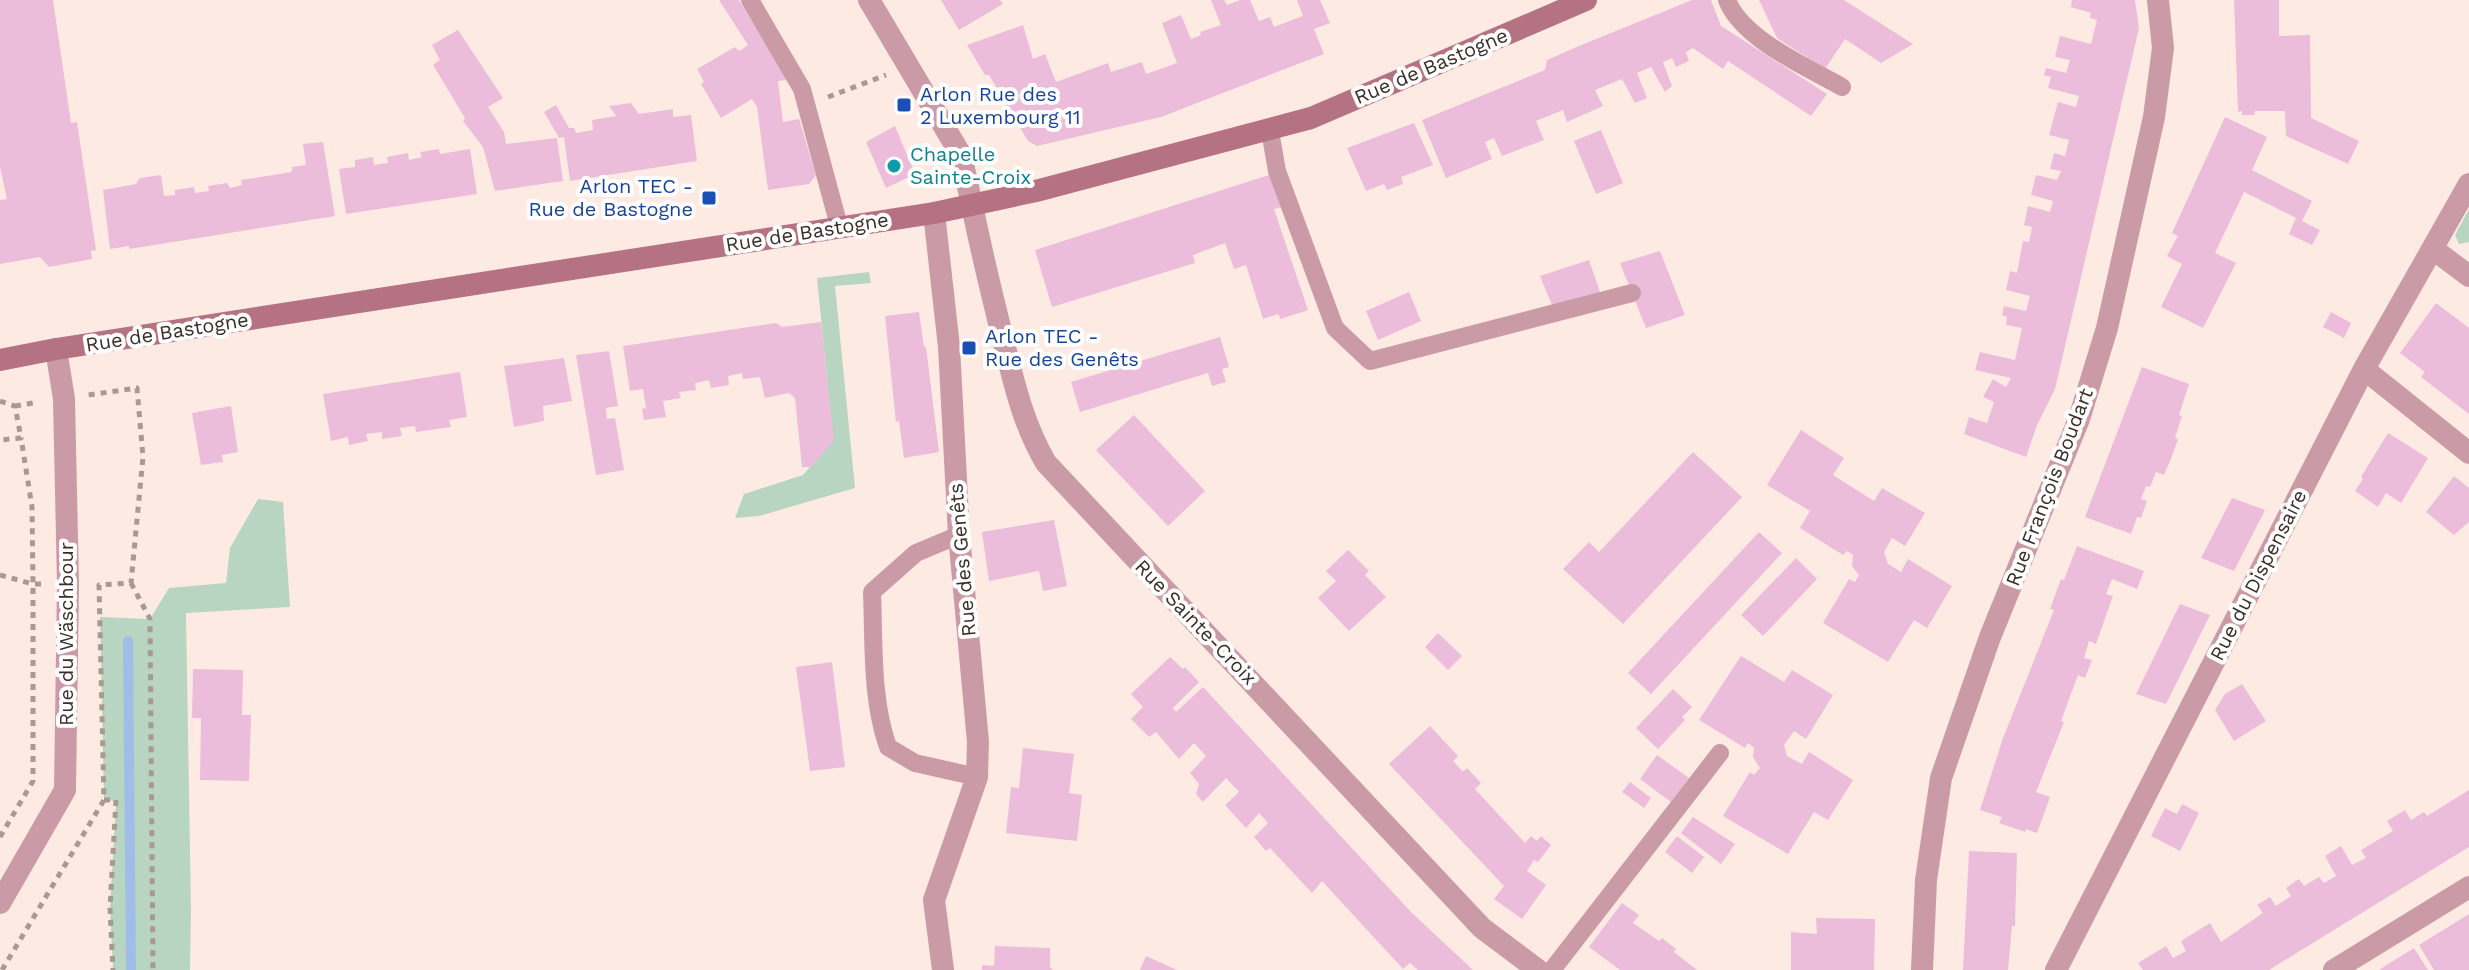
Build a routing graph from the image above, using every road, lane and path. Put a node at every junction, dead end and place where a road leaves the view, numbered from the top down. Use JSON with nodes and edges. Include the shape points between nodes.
{"nodes":[{"id":1,"x":750,"y":0,"type":"edge"},
{"id":2,"x":869,"y":0,"type":"edge"},
{"id":3,"x":1586,"y":0,"type":"edge"},
{"id":4,"x":1727,"y":0,"type":"edge"},
{"id":5,"x":2158,"y":0,"type":"edge"},
{"id":6,"x":909,"y":66,"type":"junction"},
{"id":7,"x":1842,"y":87,"type":"dead end"},
{"id":8,"x":807,"y":105,"type":"junction"},
{"id":9,"x":1270,"y":131,"type":"junction"},
{"id":10,"x":2469,"y":184,"type":"edge"},
{"id":11,"x":972,"y":205,"type":"junction"},
{"id":12,"x":934,"y":213,"type":"junction"},
{"id":13,"x":839,"y":226,"type":"junction"},
{"id":14,"x":2433,"y":249,"type":"junction"},
{"id":15,"x":2469,"y":276,"type":"edge"},
{"id":16,"x":1632,"y":293,"type":"dead end"},
{"id":17,"x":56,"y":349,"type":"junction"},
{"id":18,"x":0,"y":360,"type":"edge"},
{"id":19,"x":2364,"y":369,"type":"junction"},
{"id":20,"x":64,"y":399,"type":"junction"},
{"id":21,"x":0,"y":401,"type":"edge"},
{"id":22,"x":21,"y":438,"type":"junction"},
{"id":23,"x":0,"y":440,"type":"edge"},
{"id":24,"x":2469,"y":453,"type":"edge"},
{"id":25,"x":959,"y":535,"type":"junction"},
{"id":26,"x":0,"y":575,"type":"edge"},
{"id":27,"x":131,"y":583,"type":"junction"},
{"id":28,"x":33,"y":584,"type":"junction"},
{"id":29,"x":68,"y":584,"type":"junction"},
{"id":30,"x":99,"y":585,"type":"junction"},
{"id":31,"x":1720,"y":753,"type":"dead end"},
{"id":32,"x":977,"y":777,"type":"junction"},
{"id":33,"x":104,"y":800,"type":"junction"},
{"id":34,"x":0,"y":837,"type":"edge"},
{"id":35,"x":2469,"y":887,"type":"edge"},
{"id":36,"x":0,"y":903,"type":"edge"},
{"id":37,"x":2,"y":970,"type":"edge"},
{"id":38,"x":113,"y":970,"type":"edge"},
{"id":39,"x":153,"y":970,"type":"edge"},
{"id":40,"x":943,"y":970,"type":"edge"},
{"id":41,"x":1538,"y":970,"type":"edge"},
{"id":42,"x":1552,"y":970,"type":"edge"},
{"id":43,"x":1922,"y":970,"type":"edge"},
{"id":44,"x":2056,"y":970,"type":"edge"},
{"id":45,"x":2334,"y":970,"type":"edge"}],
"edges":[{"from":1,"to":8,"type":"lane"},
{"from":2,"to":6,"type":"street","name":"Rue Sainte-Croix"},
{"from":3,"to":9,"type":"main road","name":"Rue de Bastogne"},
{"from":4,"to":7,"type":"lane","via":[[1732,13],[1767,44]]},
{"from":5,"to":43,"type":"street","name":"Rue François Boudart","via":[[2163,48],[2154,117],[2107,328],[2079,419],[1990,637],[1941,778],[1926,880]]},
{"from":6,"to":8,"type":"path"},
{"from":6,"to":11,"type":"street","name":"Rue Sainte-Croix","via":[[961,155]]},
{"from":8,"to":13,"type":"lane"},
{"from":9,"to":11,"type":"main road","name":"Rue de Bastogne"},
{"from":9,"to":16,"type":"lane","via":[[1277,171],[1335,328],[1370,361]]},
{"from":10,"to":14,"type":"street","name":"Rue du Dispensaire"},
{"from":11,"to":12,"type":"main road","name":"Rue de Bastogne"},
{"from":11,"to":41,"type":"street","name":"Rue Sainte-Croix","via":[[1018,401],[1030,438],[1046,463],[1482,928]]},
{"from":12,"to":13,"type":"main road","name":"Rue de Bastogne"},
{"from":12,"to":25,"type":"street","name":"Rue des Genêts","via":[[949,347]]},
{"from":13,"to":17,"type":"main road","name":"Rue de Bastogne"},
{"from":14,"to":15,"type":"street"},
{"from":14,"to":19,"type":"street","name":"Rue du Dispensaire"},
{"from":17,"to":18,"type":"main road","name":"Rue de Bastogne"},
{"from":17,"to":20,"type":"street","name":"Rue du Wäschbour"},
{"from":19,"to":24,"type":"street"},
{"from":19,"to":44,"type":"street","name":"Rue du Dispensaire"},
{"from":20,"to":27,"type":"path","via":[[137,388],[143,457]]},
{"from":20,"to":29,"type":"street","name":"Rue du Wäschbour"},
{"from":21,"to":22,"type":"path","via":[[15,406]]},
{"from":22,"to":23,"type":"path"},
{"from":22,"to":28,"type":"path","via":[[32,507]]},
{"from":25,"to":32,"type":"street","name":"Rue des Genêts"},
{"from":25,"to":32,"type":"lane","via":[[916,553],[872,592],[874,653],[880,726],[888,747],[915,763]]},
{"from":26,"to":28,"type":"path"},
{"from":27,"to":30,"type":"path"},
{"from":27,"to":39,"type":"path","via":[[150,619]]},
{"from":28,"to":29,"type":"path"},
{"from":28,"to":34,"type":"path","via":[[33,781]]},
{"from":29,"to":30,"type":"path"},
{"from":29,"to":36,"type":"street","name":"Rue du Wäschbour","via":[[65,790]]},
{"from":30,"to":33,"type":"path"},
{"from":31,"to":42,"type":"lane"},
{"from":32,"to":40,"type":"street","name":"Rue des Genêts","via":[[934,900]]},
{"from":33,"to":37,"type":"path"},
{"from":33,"to":38,"type":"path","via":[[116,800],[110,908]]},
{"from":35,"to":45,"type":"street"}]}
